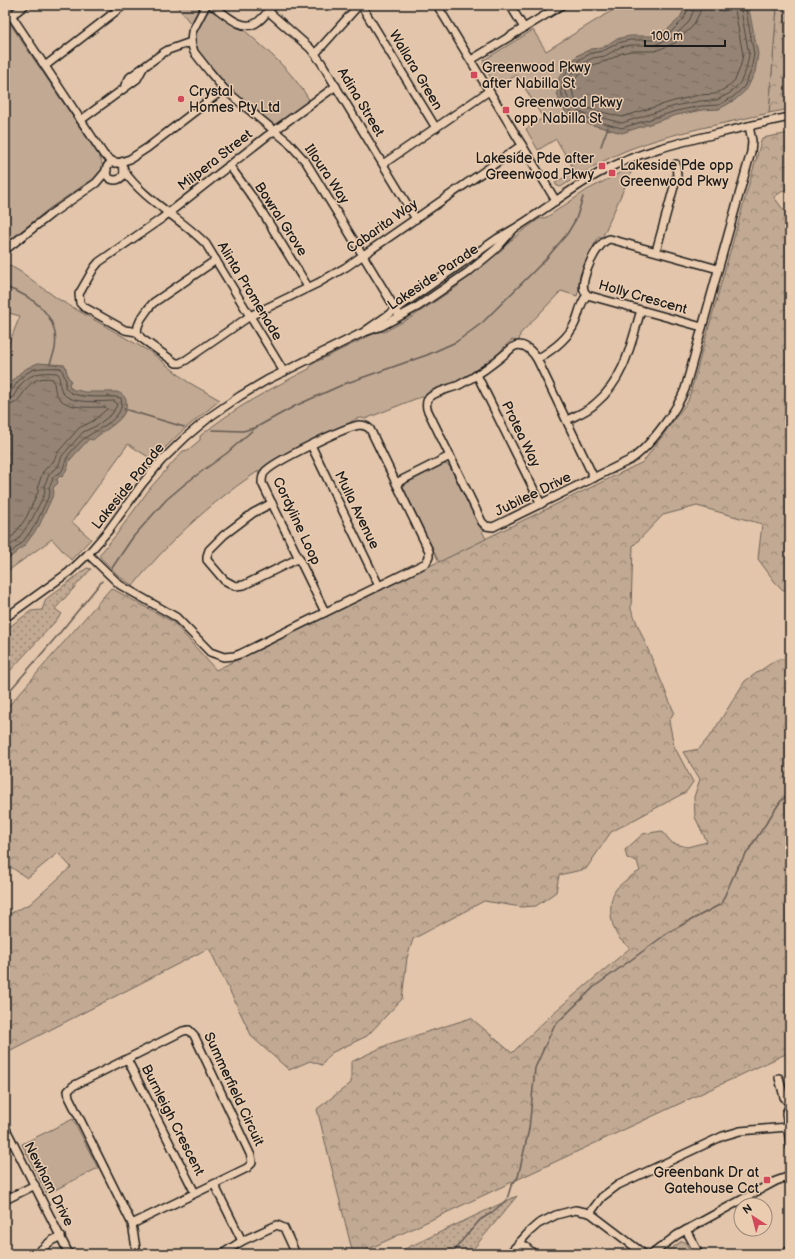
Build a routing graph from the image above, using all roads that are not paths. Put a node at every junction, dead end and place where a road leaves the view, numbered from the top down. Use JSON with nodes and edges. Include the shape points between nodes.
{"nodes":[{"id":1,"x":25,"y":5,"type":"edge"},
{"id":2,"x":124,"y":5,"type":"edge"},
{"id":3,"x":206,"y":5,"type":"edge"},
{"id":4,"x":212,"y":5,"type":"edge"},
{"id":5,"x":360,"y":5,"type":"edge"},
{"id":6,"x":437,"y":5,"type":"edge"},
{"id":7,"x":510,"y":5,"type":"edge"},
{"id":8,"x":562,"y":5,"type":"edge"},
{"id":9,"x":5,"y":6,"type":"edge"},
{"id":10,"x":271,"y":8,"type":"edge"},
{"id":11,"x":11,"y":16,"type":"junction"},
{"id":12,"x":524,"y":28,"type":"junction"},
{"id":13,"x":191,"y":42,"type":"junction"},
{"id":14,"x":315,"y":54,"type":"junction"},
{"id":15,"x":471,"y":60,"type":"junction"},
{"id":16,"x":45,"y":66,"type":"junction"},
{"id":17,"x":336,"y":86,"type":"junction"},
{"id":18,"x":224,"y":89,"type":"junction"},
{"id":19,"x":489,"y":91,"type":"junction"},
{"id":20,"x":790,"y":117,"type":"edge"},
{"id":21,"x":81,"y":120,"type":"junction"},
{"id":22,"x":749,"y":126,"type":"junction"},
{"id":23,"x":436,"y":128,"type":"junction"},
{"id":24,"x":274,"y":130,"type":"junction"},
{"id":25,"x":522,"y":145,"type":"junction"},
{"id":26,"x":104,"y":155,"type":"junction"},
{"id":27,"x":383,"y":164,"type":"junction"},
{"id":28,"x":676,"y":164,"type":"dead end"},
{"id":29,"x":120,"y":166,"type":"junction"},
{"id":30,"x":229,"y":166,"type":"junction"},
{"id":31,"x":107,"y":169,"type":"junction"},
{"id":32,"x":115,"y":180,"type":"junction"},
{"id":33,"x":96,"y":183,"type":"junction"},
{"id":34,"x":132,"y":183,"type":"junction"},
{"id":35,"x":556,"y":201,"type":"junction"},
{"id":36,"x":169,"y":212,"type":"junction"},
{"id":37,"x":416,"y":219,"type":"junction"},
{"id":38,"x":512,"y":231,"type":"junction"},
{"id":39,"x":5,"y":250,"type":"edge"},
{"id":40,"x":656,"y":251,"type":"junction"},
{"id":41,"x":363,"y":255,"type":"junction"},
{"id":42,"x":216,"y":260,"type":"junction"},
{"id":43,"x":718,"y":269,"type":"junction"},
{"id":44,"x":308,"y":287,"type":"junction"},
{"id":45,"x":587,"y":295,"type":"junction"},
{"id":46,"x":396,"y":309,"type":"junction"},
{"id":47,"x":641,"y":310,"type":"junction"},
{"id":48,"x":250,"y":316,"type":"junction"},
{"id":49,"x":401,"y":316,"type":"junction"},
{"id":50,"x":702,"y":327,"type":"junction"},
{"id":51,"x":137,"y":332,"type":"junction"},
{"id":52,"x":362,"y":333,"type":"junction"},
{"id":53,"x":537,"y":359,"type":"junction"},
{"id":54,"x":284,"y":372,"type":"junction"},
{"id":55,"x":477,"y":375,"type":"junction"},
{"id":56,"x":567,"y":420,"type":"junction"},
{"id":57,"x":311,"y":445,"type":"junction"},
{"id":58,"x":450,"y":456,"type":"junction"},
{"id":59,"x":594,"y":478,"type":"junction"},
{"id":60,"x":396,"y":483,"type":"junction"},
{"id":61,"x":272,"y":503,"type":"junction"},
{"id":62,"x":541,"y":504,"type":"junction"},
{"id":63,"x":88,"y":554,"type":"junction"},
{"id":64,"x":299,"y":558,"type":"junction"},
{"id":65,"x":379,"y":586,"type":"junction"},
{"id":66,"x":325,"y":612,"type":"junction"},
{"id":67,"x":5,"y":618,"type":"edge"},
{"id":68,"x":127,"y":1059,"type":"junction"},
{"id":69,"x":779,"y":1078,"type":"dead end"},
{"id":70,"x":790,"y":1105,"type":"edge"},
{"id":71,"x":5,"y":1127,"type":"edge"},
{"id":72,"x":788,"y":1127,"type":"junction"},
{"id":73,"x":790,"y":1146,"type":"edge"},
{"id":74,"x":790,"y":1176,"type":"edge"},
{"id":75,"x":214,"y":1184,"type":"junction"},
{"id":76,"x":35,"y":1185,"type":"junction"},
{"id":77,"x":195,"y":1193,"type":"junction"},
{"id":78,"x":5,"y":1200,"type":"edge"},
{"id":79,"x":590,"y":1213,"type":"junction"},
{"id":80,"x":132,"y":1224,"type":"junction"},
{"id":81,"x":686,"y":1230,"type":"junction"},
{"id":82,"x":61,"y":1236,"type":"junction"},
{"id":83,"x":242,"y":1241,"type":"junction"},
{"id":84,"x":520,"y":1242,"type":"junction"},
{"id":85,"x":36,"y":1254,"type":"edge"},
{"id":86,"x":69,"y":1254,"type":"edge"},
{"id":87,"x":137,"y":1254,"type":"edge"},
{"id":88,"x":222,"y":1254,"type":"edge"},
{"id":89,"x":296,"y":1254,"type":"edge"},
{"id":90,"x":509,"y":1254,"type":"edge"},
{"id":91,"x":534,"y":1254,"type":"edge"},
{"id":92,"x":644,"y":1254,"type":"edge"},
{"id":93,"x":652,"y":1254,"type":"edge"},
{"id":94,"x":699,"y":1254,"type":"edge"}],
"edges":[{"from":1,"to":11,"type":"street"},
{"from":2,"to":16,"type":"street"},
{"from":3,"to":13,"type":"street","via":[[194,26]]},
{"from":4,"to":10,"type":"street","via":[[246,26],[258,22]]},
{"from":5,"to":14,"type":"street"},
{"from":5,"to":23,"type":"street","name":"Wallara Green"},
{"from":6,"to":15,"type":"street"},
{"from":7,"to":12,"type":"street"},
{"from":8,"to":12,"type":"street"},
{"from":9,"to":11,"type":"street","name":"Alinta Promenade"},
{"from":10,"to":14,"type":"street","name":"Adina Street"},
{"from":11,"to":16,"type":"street","name":"Alinta Promenade"},
{"from":12,"to":15,"type":"street"},
{"from":13,"to":18,"type":"street","name":"Illoura Way","via":[[194,52]]},
{"from":13,"to":21,"type":"street","via":[[168,50],[130,77],[124,87]]},
{"from":14,"to":17,"type":"street","name":"Adina Street"},
{"from":15,"to":19,"type":"street"},
{"from":16,"to":21,"type":"street","name":"Alinta Promenade"},
{"from":17,"to":24,"type":"street","name":"Milpera Street"},
{"from":17,"to":27,"type":"street","name":"Adina Street"},
{"from":18,"to":24,"type":"street","name":"Illoura Way"},
{"from":18,"to":29,"type":"street"},
{"from":19,"to":23,"type":"street"},
{"from":19,"to":25,"type":"street"},
{"from":20,"to":22,"type":"street","name":"Lakeside Parade"},
{"from":21,"to":26,"type":"street","name":"Alinta Promenade"},
{"from":22,"to":35,"type":"street","name":"Lakeside Parade","via":[[662,147],[630,158],[595,175]]},
{"from":22,"to":43,"type":"street","name":"Jubilee Drive","via":[[752,149]]},
{"from":23,"to":27,"type":"street"},
{"from":24,"to":30,"type":"street","name":"Milpera Street"},
{"from":24,"to":41,"type":"street","name":"Illoura Way","via":[[292,145],[306,162]]},
{"from":25,"to":35,"type":"street"},
{"from":25,"to":37,"type":"street","name":"Cabarita Way"},
{"from":26,"to":29,"type":"street","name":"Alinta Promenade"},
{"from":26,"to":31,"type":"street","name":"Alinta Promenade"},
{"from":27,"to":37,"type":"street","name":"Adina Street"},
{"from":28,"to":40,"type":"street","via":[[677,176]]},
{"from":29,"to":31,"type":"street","via":[[110,164]]},
{"from":29,"to":32,"type":"street","via":[[121,178]]},
{"from":29,"to":34,"type":"street","name":"Alinta Promenade"},
{"from":30,"to":36,"type":"street","name":"Milpera Street"},
{"from":30,"to":44,"type":"street","name":"Bowral Grove","via":[[258,205]]},
{"from":31,"to":32,"type":"street","via":[[108,176]]},
{"from":31,"to":33,"type":"street"},
{"from":32,"to":33,"type":"street"},
{"from":32,"to":34,"type":"street","name":"Alinta Promenade"},
{"from":33,"to":39,"type":"street"},
{"from":34,"to":36,"type":"street","name":"Alinta Promenade"},
{"from":35,"to":38,"type":"street","name":"Lakeside Parade"},
{"from":36,"to":42,"type":"street","name":"Alinta Promenade","via":[[202,240]]},
{"from":36,"to":51,"type":"street","name":"Milpera Street","via":[[99,262],[79,294],[80,303],[84,307],[125,330]]},
{"from":37,"to":41,"type":"street","name":"Cabarita Way"},
{"from":38,"to":46,"type":"street","name":"Lakeside Parade","via":[[498,238]]},
{"from":38,"to":49,"type":"street","name":"Lakeside Parade","via":[[467,273]]},
{"from":40,"to":43,"type":"street","name":"Holly Crescent"},
{"from":40,"to":45,"type":"street","name":"Holly Crescent","via":[[613,240],[604,241],[588,267],[583,287]]},
{"from":41,"to":44,"type":"street","name":"Cabarita Way"},
{"from":41,"to":46,"type":"street","name":"Illoura Way"},
{"from":42,"to":48,"type":"street","name":"Alinta Promenade"},
{"from":42,"to":51,"type":"street","via":[[150,306],[139,323]]},
{"from":43,"to":50,"type":"street","name":"Jubilee Drive"},
{"from":44,"to":48,"type":"street","name":"Cabarita Way"},
{"from":45,"to":47,"type":"street","name":"Holly Crescent"},
{"from":45,"to":53,"type":"street","via":[[572,328],[551,351]]},
{"from":46,"to":49,"type":"street","name":"Illoura Way"},
{"from":46,"to":52,"type":"street","name":"Lakeside Parade"},
{"from":47,"to":50,"type":"street","name":"Holly Crescent"},
{"from":47,"to":56,"type":"street","via":[[627,357],[618,377],[596,403]]},
{"from":48,"to":51,"type":"street","name":"Cabarita Way","via":[[180,363],[173,361]]},
{"from":48,"to":54,"type":"street","name":"Alinta Promenade"},
{"from":49,"to":52,"type":"street","name":"Lakeside Parade","via":[[377,329]]},
{"from":50,"to":59,"type":"street","name":"Jubilee Drive","via":[[685,389],[676,407],[637,456]]},
{"from":52,"to":54,"type":"street","name":"Lakeside Parade"},
{"from":53,"to":55,"type":"street","via":[[522,345],[516,346]]},
{"from":53,"to":56,"type":"street"},
{"from":54,"to":63,"type":"street","name":"Lakeside Parade","via":[[234,400],[187,436],[161,461]]},
{"from":55,"to":58,"type":"street","via":[[430,397],[427,402],[427,409]]},
{"from":55,"to":62,"type":"street","name":"Protea Way"},
{"from":56,"to":59,"type":"street"},
{"from":57,"to":60,"type":"street","name":"Cordyline Loop","via":[[364,425],[370,429]]},
{"from":57,"to":61,"type":"street","name":"Cordyline Loop","via":[[275,464],[264,473],[262,484]]},
{"from":57,"to":65,"type":"street","name":"Mulla Avenue"},
{"from":58,"to":60,"type":"street"},
{"from":58,"to":62,"type":"street","name":"Jubilee Drive","via":[[486,526],[495,527]]},
{"from":59,"to":62,"type":"street","name":"Jubilee Drive"},
{"from":60,"to":65,"type":"street","via":[[429,551],[429,557],[422,564]]},
{"from":61,"to":64,"type":"street","name":"Cordyline Loop"},
{"from":61,"to":64,"type":"street","via":[[253,513],[224,535],[209,550],[207,560],[224,580],[235,586],[244,585]]},
{"from":63,"to":66,"type":"street","via":[[114,581],[171,614],[206,649],[219,657],[234,656]]},
{"from":63,"to":67,"type":"street","name":"Lakeside Parade","via":[[69,572]]},
{"from":64,"to":66,"type":"street","name":"Cordyline Loop"},
{"from":65,"to":66,"type":"street"},
{"from":68,"to":75,"type":"street","name":"Summerfield Circuit","via":[[183,1031],[189,1030],[193,1033],[252,1160],[246,1168]]},
{"from":68,"to":77,"type":"street","name":"Burnleigh Crescent"},
{"from":68,"to":80,"type":"street","name":"Summerfield Circuit","via":[[73,1086],[68,1091]]},
{"from":69,"to":70,"type":"street","via":[[784,1097]]},
{"from":70,"to":72,"type":"street","via":[[787,1111]]},
{"from":71,"to":76,"type":"street","name":"Newham Drive"},
{"from":72,"to":73,"type":"street"},
{"from":72,"to":79,"type":"street","via":[[740,1131],[723,1136],[618,1185],[602,1197]]},
{"from":74,"to":81,"type":"street","via":[[776,1181]]},
{"from":75,"to":77,"type":"street","name":"Summerfield Circuit"},
{"from":75,"to":83,"type":"street"},
{"from":76,"to":78,"type":"street"},
{"from":76,"to":82,"type":"street","name":"Newham Drive"},
{"from":77,"to":80,"type":"street","name":"Summerfield Circuit"},
{"from":79,"to":84,"type":"street","via":[[575,1210],[552,1217],[534,1227]]},
{"from":79,"to":92,"type":"street"},
{"from":80,"to":87,"type":"street","name":"Summerfield Circuit"},
{"from":81,"to":93,"type":"street"},
{"from":81,"to":94,"type":"street"},
{"from":82,"to":85,"type":"street"},
{"from":82,"to":86,"type":"street","name":"Newham Drive"},
{"from":83,"to":88,"type":"street"},
{"from":83,"to":89,"type":"street","via":[[281,1224]]},
{"from":84,"to":90,"type":"street"},
{"from":84,"to":91,"type":"street"}]}
